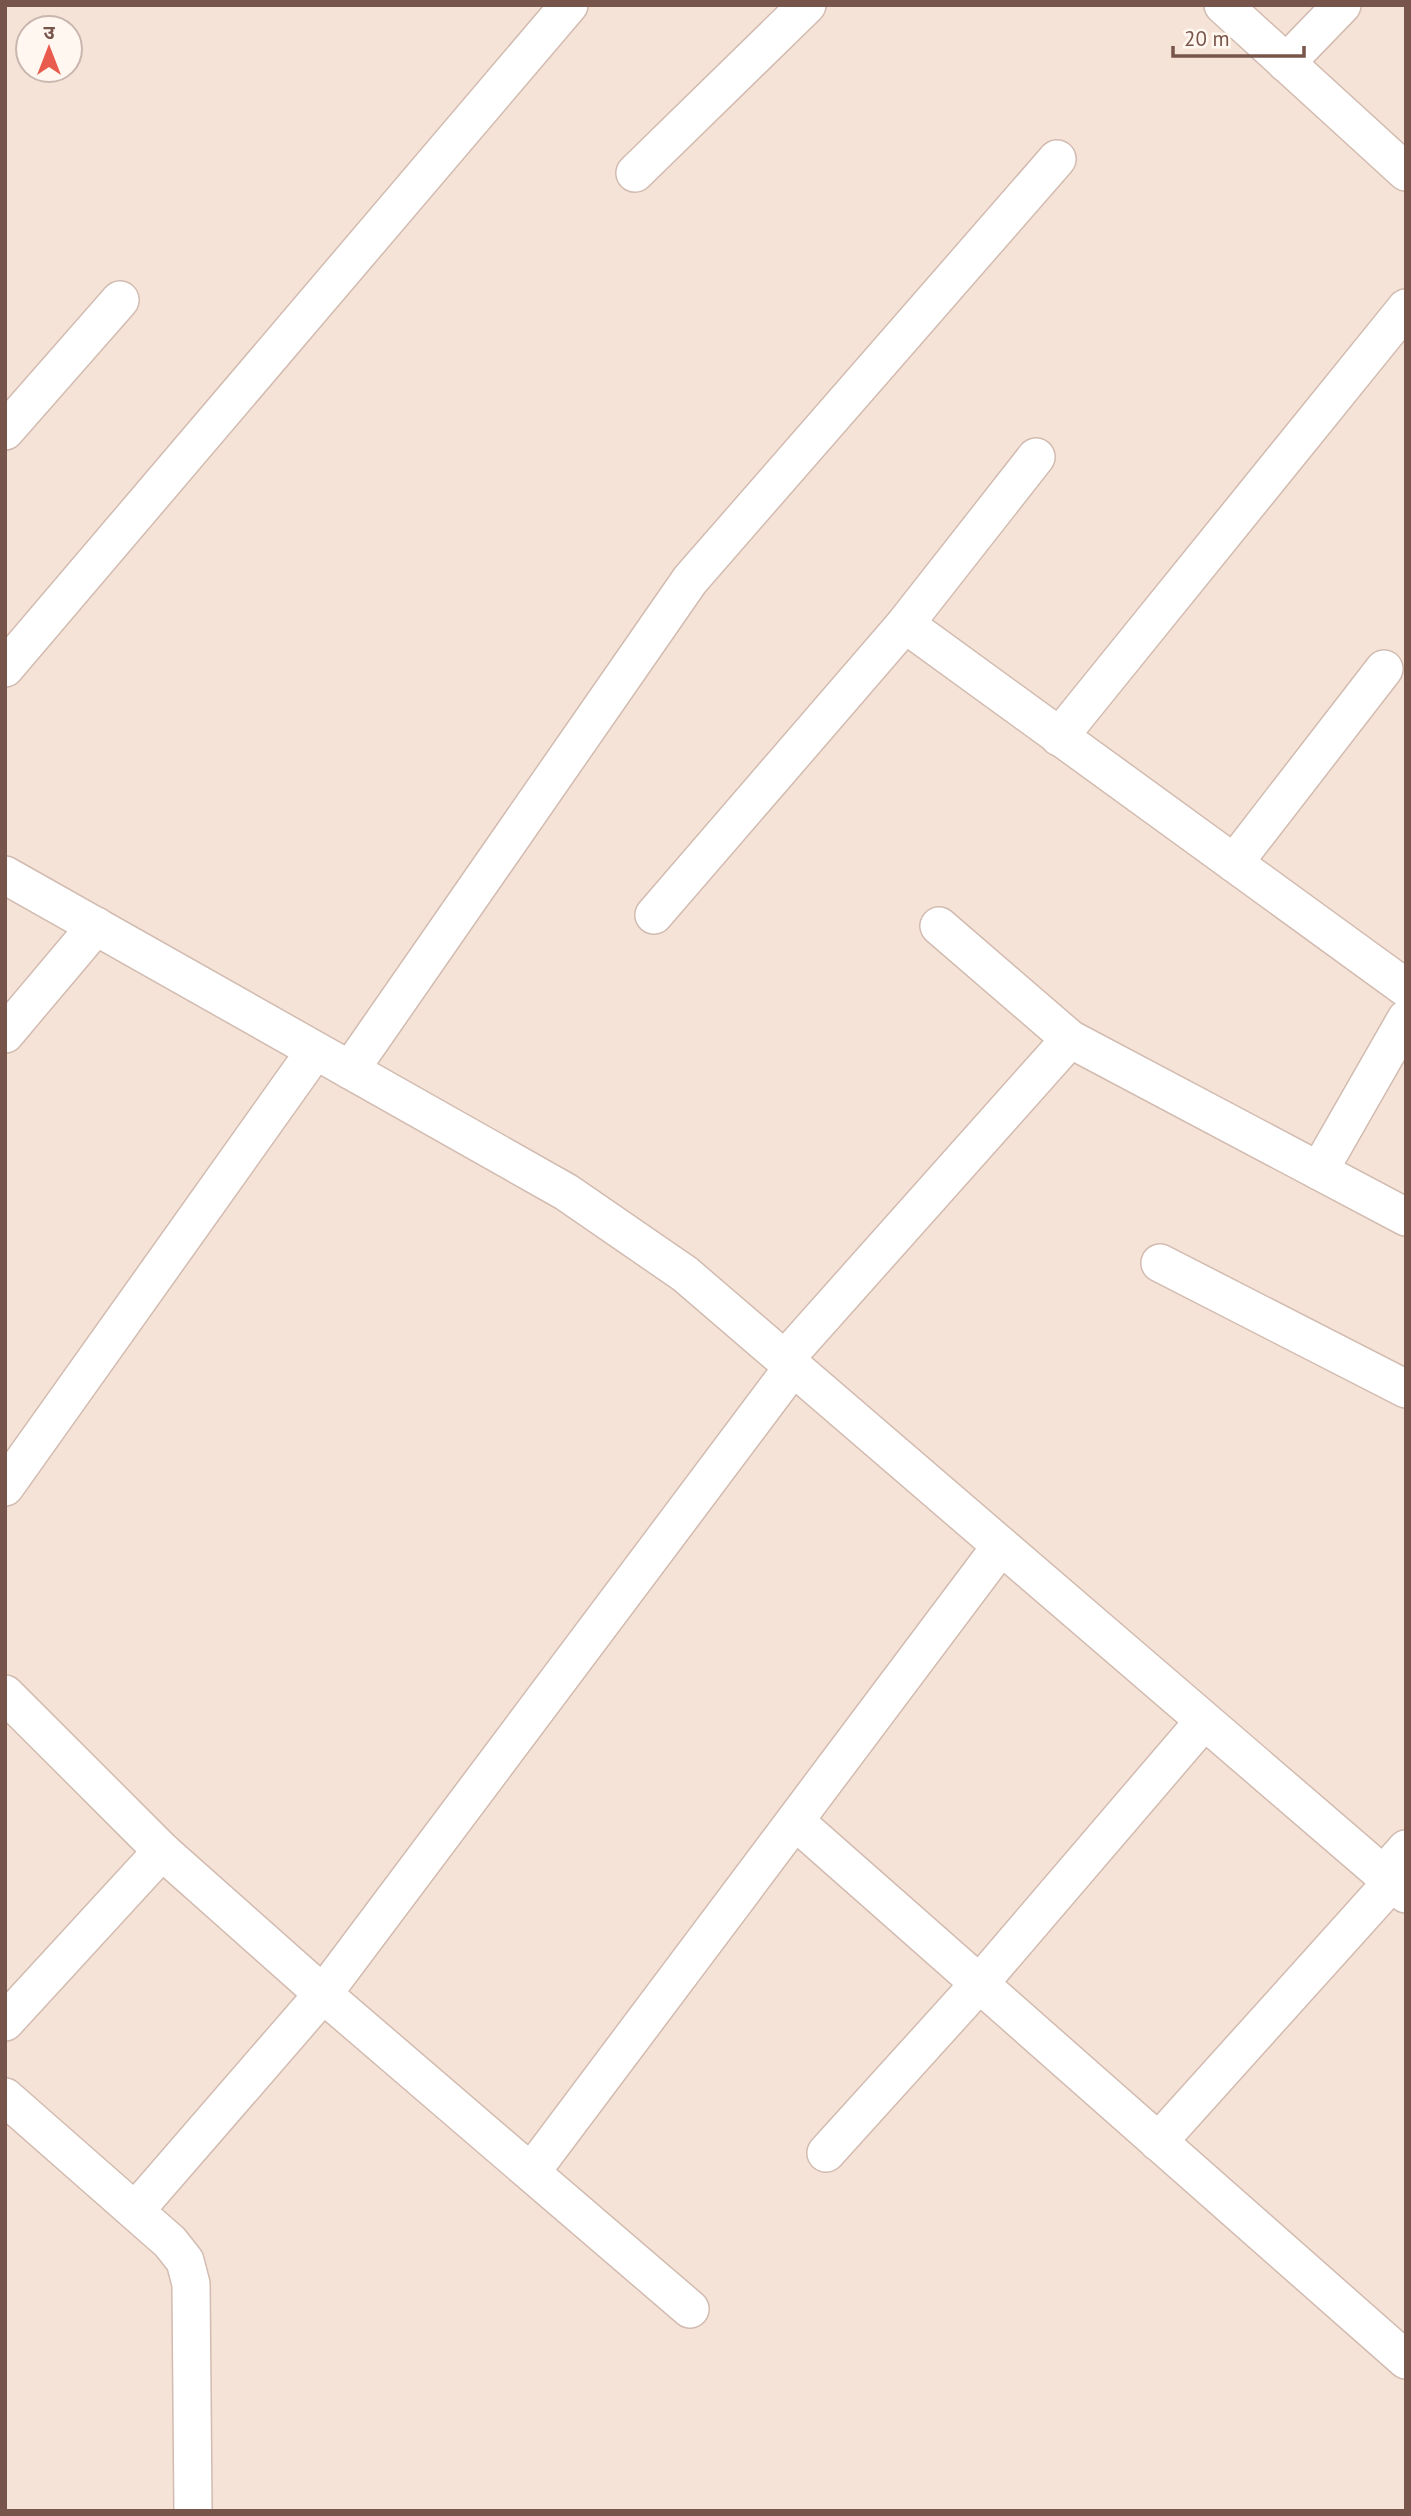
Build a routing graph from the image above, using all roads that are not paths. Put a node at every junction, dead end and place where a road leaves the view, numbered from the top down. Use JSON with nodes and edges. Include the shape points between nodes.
{"nodes":[{"id":1,"x":569,"y":5,"type":"edge"},
{"id":2,"x":807,"y":5,"type":"edge"},
{"id":3,"x":1223,"y":5,"type":"edge"},
{"id":4,"x":1342,"y":5,"type":"edge"},
{"id":5,"x":1286,"y":63,"type":"junction"},
{"id":6,"x":1057,"y":159,"type":"dead end"},
{"id":7,"x":1406,"y":172,"type":"edge"},
{"id":8,"x":635,"y":173,"type":"dead end"},
{"id":9,"x":120,"y":300,"type":"dead end"},
{"id":10,"x":1406,"y":308,"type":"edge"},
{"id":11,"x":5,"y":431,"type":"edge"},
{"id":12,"x":1036,"y":457,"type":"dead end"},
{"id":13,"x":905,"y":624,"type":"junction"},
{"id":14,"x":5,"y":668,"type":"edge"},
{"id":15,"x":1384,"y":669,"type":"dead end"},
{"id":16,"x":1059,"y":737,"type":"junction"},
{"id":17,"x":1234,"y":863,"type":"junction"},
{"id":18,"x":5,"y":875,"type":"edge"},
{"id":19,"x":654,"y":915,"type":"dead end"},
{"id":20,"x":96,"y":926,"type":"junction"},
{"id":21,"x":939,"y":926,"type":"dead end"},
{"id":22,"x":1406,"y":988,"type":"edge"},
{"id":23,"x":1406,"y":1019,"type":"edge"},
{"id":24,"x":5,"y":1034,"type":"edge"},
{"id":25,"x":1070,"y":1039,"type":"junction"},
{"id":26,"x":315,"y":1051,"type":"junction"},
{"id":27,"x":350,"y":1070,"type":"junction"},
{"id":28,"x":1319,"y":1171,"type":"junction"},
{"id":29,"x":1406,"y":1217,"type":"edge"},
{"id":30,"x":1160,"y":1263,"type":"dead end"},
{"id":31,"x":789,"y":1363,"type":"junction"},
{"id":32,"x":1406,"y":1390,"type":"edge"},
{"id":33,"x":5,"y":1487,"type":"edge"},
{"id":34,"x":1001,"y":1546,"type":"junction"},
{"id":35,"x":8,"y":1702,"type":"edge"},
{"id":36,"x":1205,"y":1721,"type":"junction"},
{"id":37,"x":795,"y":1821,"type":"junction"},
{"id":38,"x":162,"y":1851,"type":"junction"},
{"id":39,"x":1397,"y":1875,"type":"edge"},
{"id":40,"x":979,"y":1984,"type":"junction"},
{"id":41,"x":323,"y":1994,"type":"junction"},
{"id":42,"x":5,"y":2022,"type":"edge"},
{"id":43,"x":5,"y":2097,"type":"edge"},
{"id":44,"x":1158,"y":2141,"type":"junction"},
{"id":45,"x":826,"y":2153,"type":"dead end"},
{"id":46,"x":532,"y":2171,"type":"junction"},
{"id":47,"x":135,"y":2211,"type":"junction"},
{"id":48,"x":690,"y":2309,"type":"dead end"},
{"id":49,"x":1406,"y":2360,"type":"edge"},
{"id":50,"x":193,"y":2511,"type":"edge"}],
"edges":[{"from":1,"to":14,"type":"street"},
{"from":2,"to":8,"type":"street"},
{"from":3,"to":5,"type":"street"},
{"from":4,"to":5,"type":"street"},
{"from":5,"to":7,"type":"street"},
{"from":6,"to":27,"type":"street","via":[[690,580]]},
{"from":9,"to":11,"type":"street"},
{"from":10,"to":16,"type":"street"},
{"from":12,"to":13,"type":"street"},
{"from":13,"to":16,"type":"street"},
{"from":13,"to":19,"type":"street"},
{"from":15,"to":17,"type":"street"},
{"from":16,"to":17,"type":"street"},
{"from":17,"to":22,"type":"street"},
{"from":18,"to":20,"type":"street"},
{"from":20,"to":24,"type":"street"},
{"from":20,"to":26,"type":"street"},
{"from":21,"to":25,"type":"street"},
{"from":23,"to":28,"type":"street"},
{"from":25,"to":28,"type":"street"},
{"from":25,"to":31,"type":"street"},
{"from":26,"to":27,"type":"street"},
{"from":26,"to":33,"type":"street"},
{"from":27,"to":31,"type":"street","via":[[566,1192],[685,1274]]},
{"from":28,"to":29,"type":"street"},
{"from":30,"to":32,"type":"street"},
{"from":31,"to":34,"type":"street"},
{"from":31,"to":41,"type":"street"},
{"from":34,"to":36,"type":"street"},
{"from":34,"to":37,"type":"street"},
{"from":35,"to":38,"type":"street"},
{"from":36,"to":39,"type":"street"},
{"from":36,"to":40,"type":"street"},
{"from":37,"to":40,"type":"street"},
{"from":37,"to":46,"type":"street"},
{"from":38,"to":41,"type":"street"},
{"from":38,"to":42,"type":"street"},
{"from":39,"to":44,"type":"street"},
{"from":40,"to":44,"type":"street"},
{"from":40,"to":45,"type":"street"},
{"from":41,"to":46,"type":"street"},
{"from":41,"to":47,"type":"street"},
{"from":43,"to":47,"type":"street"},
{"from":44,"to":49,"type":"street"},
{"from":46,"to":48,"type":"street"},
{"from":47,"to":50,"type":"street","via":[[185,2260],[191,2284]]}]}
